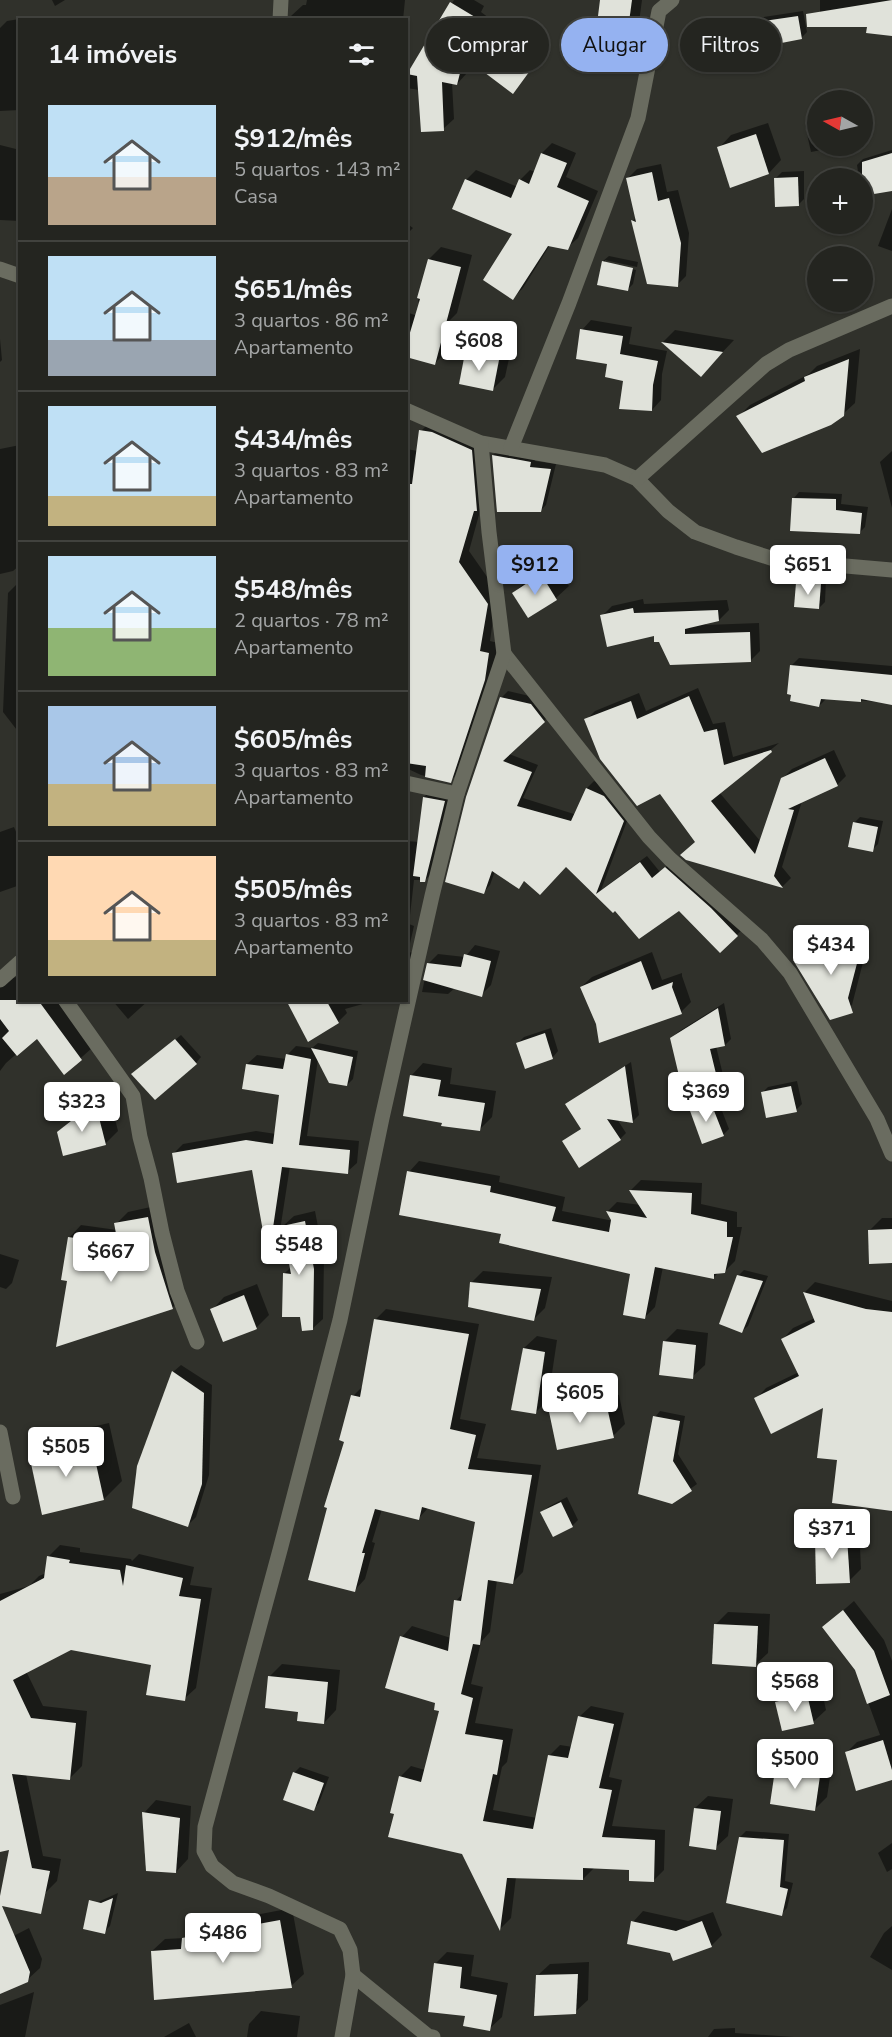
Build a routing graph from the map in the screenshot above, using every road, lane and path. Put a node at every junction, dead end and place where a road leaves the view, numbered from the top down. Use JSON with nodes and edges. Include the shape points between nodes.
{"nodes":[{"id":1,"x":281,"y":0,"type":"edge"},
{"id":2,"x":672,"y":0,"type":"edge"},
{"id":3,"x":280,"y":18,"type":"edge"},
{"id":4,"x":0,"y":269,"type":"edge"},
{"id":5,"x":18,"y":275,"type":"edge"},
{"id":6,"x":892,"y":306,"type":"edge"},
{"id":7,"x":408,"y":411,"type":"edge"},
{"id":8,"x":482,"y":443,"type":"junction"},
{"id":9,"x":511,"y":448,"type":"junction"},
{"id":10,"x":637,"y":479,"type":"junction"},
{"id":11,"x":892,"y":570,"type":"edge"},
{"id":12,"x":504,"y":654,"type":"junction"},
{"id":13,"x":408,"y":783,"type":"edge"},
{"id":14,"x":457,"y":794,"type":"junction"},
{"id":15,"x":18,"y":964,"type":"edge"},
{"id":16,"x":0,"y":980,"type":"edge"},
{"id":17,"x":408,"y":1001,"type":"edge"},
{"id":18,"x":66,"y":1002,"type":"edge"},
{"id":19,"x":408,"y":1002,"type":"edge"},
{"id":20,"x":892,"y":1154,"type":"edge"},
{"id":21,"x":197,"y":1342,"type":"dead end"},
{"id":22,"x":0,"y":1432,"type":"edge"},
{"id":23,"x":13,"y":1497,"type":"dead end"},
{"id":24,"x":352,"y":1975,"type":"junction"},
{"id":25,"x":342,"y":2037,"type":"edge"},
{"id":26,"x":434,"y":2037,"type":"edge"}],
"edges":[{"from":1,"to":3,"type":"street"},
{"from":2,"to":9,"type":"street","via":[[659,11],[638,118]]},
{"from":4,"to":5,"type":"street"},
{"from":6,"to":10,"type":"street","via":[[789,350],[766,364]]},
{"from":7,"to":8,"type":"street"},
{"from":8,"to":9,"type":"street"},
{"from":8,"to":12,"type":"street"},
{"from":9,"to":10,"type":"street","via":[[605,465]]},
{"from":10,"to":11,"type":"street","via":[[668,512],[695,532],[736,547],[777,560]]},
{"from":12,"to":14,"type":"street"},
{"from":12,"to":20,"type":"street","via":[[649,837],[762,940],[790,973],[877,1119]]},
{"from":13,"to":14,"type":"street"},
{"from":14,"to":17,"type":"street"},
{"from":15,"to":16,"type":"street"},
{"from":18,"to":21,"type":"street","via":[[133,1096],[177,1291]]},
{"from":19,"to":24,"type":"street","via":[[339,1320],[205,1827],[204,1851],[212,1866],[233,1883],[340,1929],[350,1950]]},
{"from":22,"to":23,"type":"street"},
{"from":24,"to":25,"type":"street"},
{"from":24,"to":26,"type":"street"}]}
